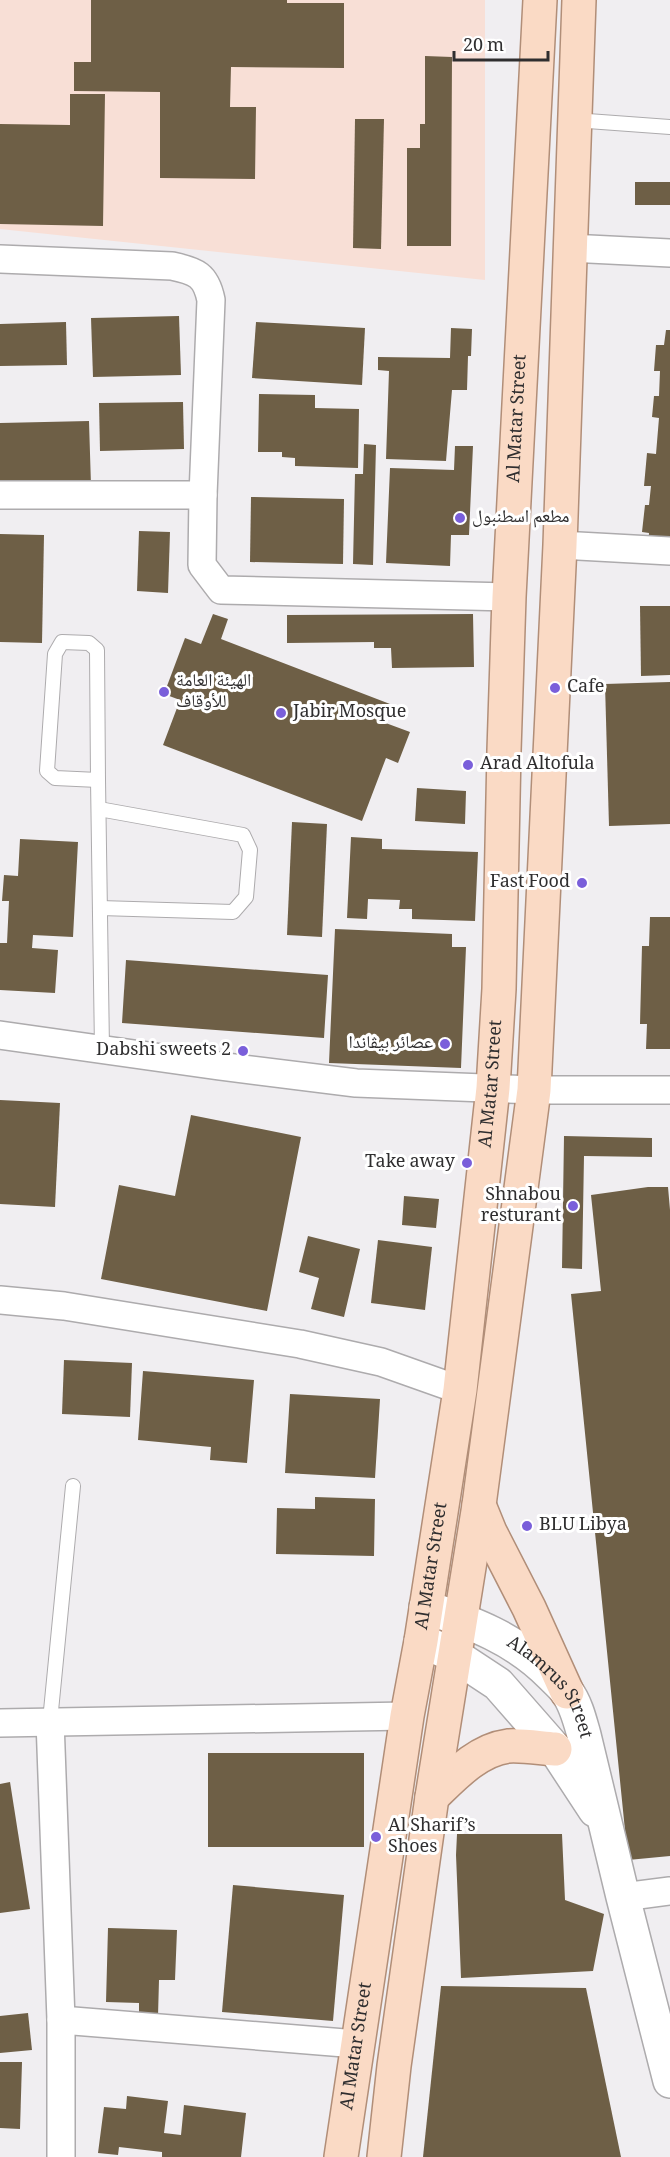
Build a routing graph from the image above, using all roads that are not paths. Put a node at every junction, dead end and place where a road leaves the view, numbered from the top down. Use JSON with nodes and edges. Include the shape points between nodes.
{"nodes":[{"id":1,"x":540,"y":0,"type":"edge"},
{"id":2,"x":579,"y":0,"type":"edge"},
{"id":3,"x":574,"y":120,"type":"junction"},
{"id":4,"x":670,"y":127,"type":"edge"},
{"id":5,"x":569,"y":248,"type":"junction"},
{"id":6,"x":670,"y":253,"type":"edge"},
{"id":7,"x":0,"y":259,"type":"edge"},
{"id":8,"x":0,"y":495,"type":"edge"},
{"id":9,"x":203,"y":495,"type":"junction"},
{"id":10,"x":560,"y":545,"type":"junction"},
{"id":11,"x":670,"y":551,"type":"edge"},
{"id":12,"x":509,"y":597,"type":"junction"},
{"id":13,"x":98,"y":780,"type":"junction"},
{"id":14,"x":99,"y":808,"type":"junction"},
{"id":15,"x":100,"y":908,"type":"junction"},
{"id":16,"x":0,"y":1035,"type":"edge"},
{"id":17,"x":102,"y":1049,"type":"junction"},
{"id":18,"x":493,"y":1088,"type":"junction"},
{"id":19,"x":534,"y":1090,"type":"junction"},
{"id":20,"x":670,"y":1090,"type":"edge"},
{"id":21,"x":0,"y":1300,"type":"edge"},
{"id":22,"x":460,"y":1390,"type":"junction"},
{"id":23,"x":73,"y":1485,"type":"dead end"},
{"id":24,"x":479,"y":1505,"type":"junction"},
{"id":25,"x":426,"y":1607,"type":"junction"},
{"id":26,"x":460,"y":1619,"type":"junction"},
{"id":27,"x":421,"y":1641,"type":"junction"},
{"id":28,"x":454,"y":1655,"type":"junction"},
{"id":29,"x":567,"y":1692,"type":"junction"},
{"id":30,"x":407,"y":1716,"type":"junction"},
{"id":31,"x":50,"y":1721,"type":"junction"},
{"id":32,"x":0,"y":1723,"type":"edge"},
{"id":33,"x":555,"y":1749,"type":"junction"},
{"id":34,"x":432,"y":1797,"type":"junction"},
{"id":35,"x":605,"y":1824,"type":"junction"},
{"id":36,"x":670,"y":1891,"type":"edge"},
{"id":37,"x":622,"y":1897,"type":"junction"},
{"id":38,"x":61,"y":2020,"type":"junction"},
{"id":39,"x":357,"y":2044,"type":"junction"},
{"id":40,"x":670,"y":2081,"type":"edge"},
{"id":41,"x":61,"y":2157,"type":"edge"},
{"id":42,"x":341,"y":2157,"type":"edge"},
{"id":43,"x":384,"y":2157,"type":"edge"}],
"edges":[{"from":1,"to":12,"type":"main road","name":"Al Matar Street"},
{"from":2,"to":3,"type":"main road","name":"Al Matar Street"},
{"from":3,"to":4,"type":"lane"},
{"from":3,"to":5,"type":"main road","name":"Al Matar Street"},
{"from":5,"to":6,"type":"street"},
{"from":5,"to":10,"type":"main road","name":"Al Matar Street"},
{"from":7,"to":9,"type":"street","via":[[172,266],[202,278],[211,300]]},
{"from":8,"to":9,"type":"street"},
{"from":9,"to":12,"type":"street","via":[[202,565],[221,590]]},
{"from":10,"to":11,"type":"street"},
{"from":10,"to":19,"type":"main road","name":"Al Matar Street"},
{"from":12,"to":18,"type":"main road","name":"Al Matar Street"},
{"from":13,"to":13,"type":"lane","via":[[97,650],[89,643],[62,642],[55,654],[47,771],[55,778]]},
{"from":13,"to":14,"type":"lane"},
{"from":14,"to":15,"type":"lane"},
{"from":14,"to":15,"type":"lane","via":[[243,835],[250,850],[246,897],[233,912]]},
{"from":15,"to":17,"type":"lane"},
{"from":16,"to":17,"type":"street"},
{"from":17,"to":18,"type":"street","via":[[356,1083]]},
{"from":18,"to":19,"type":"street"},
{"from":18,"to":22,"type":"main road","name":"Al Matar Street"},
{"from":19,"to":20,"type":"street"},
{"from":19,"to":24,"type":"main road","name":"Al Matar Street"},
{"from":21,"to":22,"type":"street","via":[[64,1306],[300,1344],[381,1362]]},
{"from":22,"to":25,"type":"main road","name":"Al Matar Street"},
{"from":23,"to":31,"type":"lane"},
{"from":24,"to":26,"type":"main road","name":"Al Matar Street"},
{"from":24,"to":29,"type":"main road"},
{"from":25,"to":26,"type":"street","name":"Alamrus Street"},
{"from":25,"to":27,"type":"main road","name":"Al Matar Street"},
{"from":26,"to":28,"type":"main road","name":"Al Matar Street"},
{"from":26,"to":29,"type":"street","name":"Alamrus Street","via":[[522,1650]]},
{"from":27,"to":28,"type":"street","name":"Alamrus Street"},
{"from":27,"to":30,"type":"main road","name":"Al Matar Street"},
{"from":28,"to":33,"type":"street","name":"Alamrus Street","via":[[498,1684]]},
{"from":28,"to":34,"type":"main road","name":"Al Matar Street"},
{"from":29,"to":35,"type":"street","name":"Alamrus Street","via":[[578,1714]]},
{"from":30,"to":31,"type":"street"},
{"from":30,"to":39,"type":"main road","name":"Al Matar Street"},
{"from":31,"to":32,"type":"street"},
{"from":31,"to":38,"type":"street"},
{"from":33,"to":34,"type":"main road","via":[[509,1746],[490,1751],[472,1761]]},
{"from":33,"to":35,"type":"street","name":"Alamrus Street"},
{"from":34,"to":43,"type":"main road","name":"Al Matar Street"},
{"from":35,"to":37,"type":"street","name":"Alamrus Street"},
{"from":36,"to":37,"type":"street"},
{"from":37,"to":40,"type":"street","name":"Alamrus Street"},
{"from":38,"to":39,"type":"street"},
{"from":38,"to":41,"type":"street"},
{"from":39,"to":42,"type":"main road","name":"Al Matar Street"}]}
